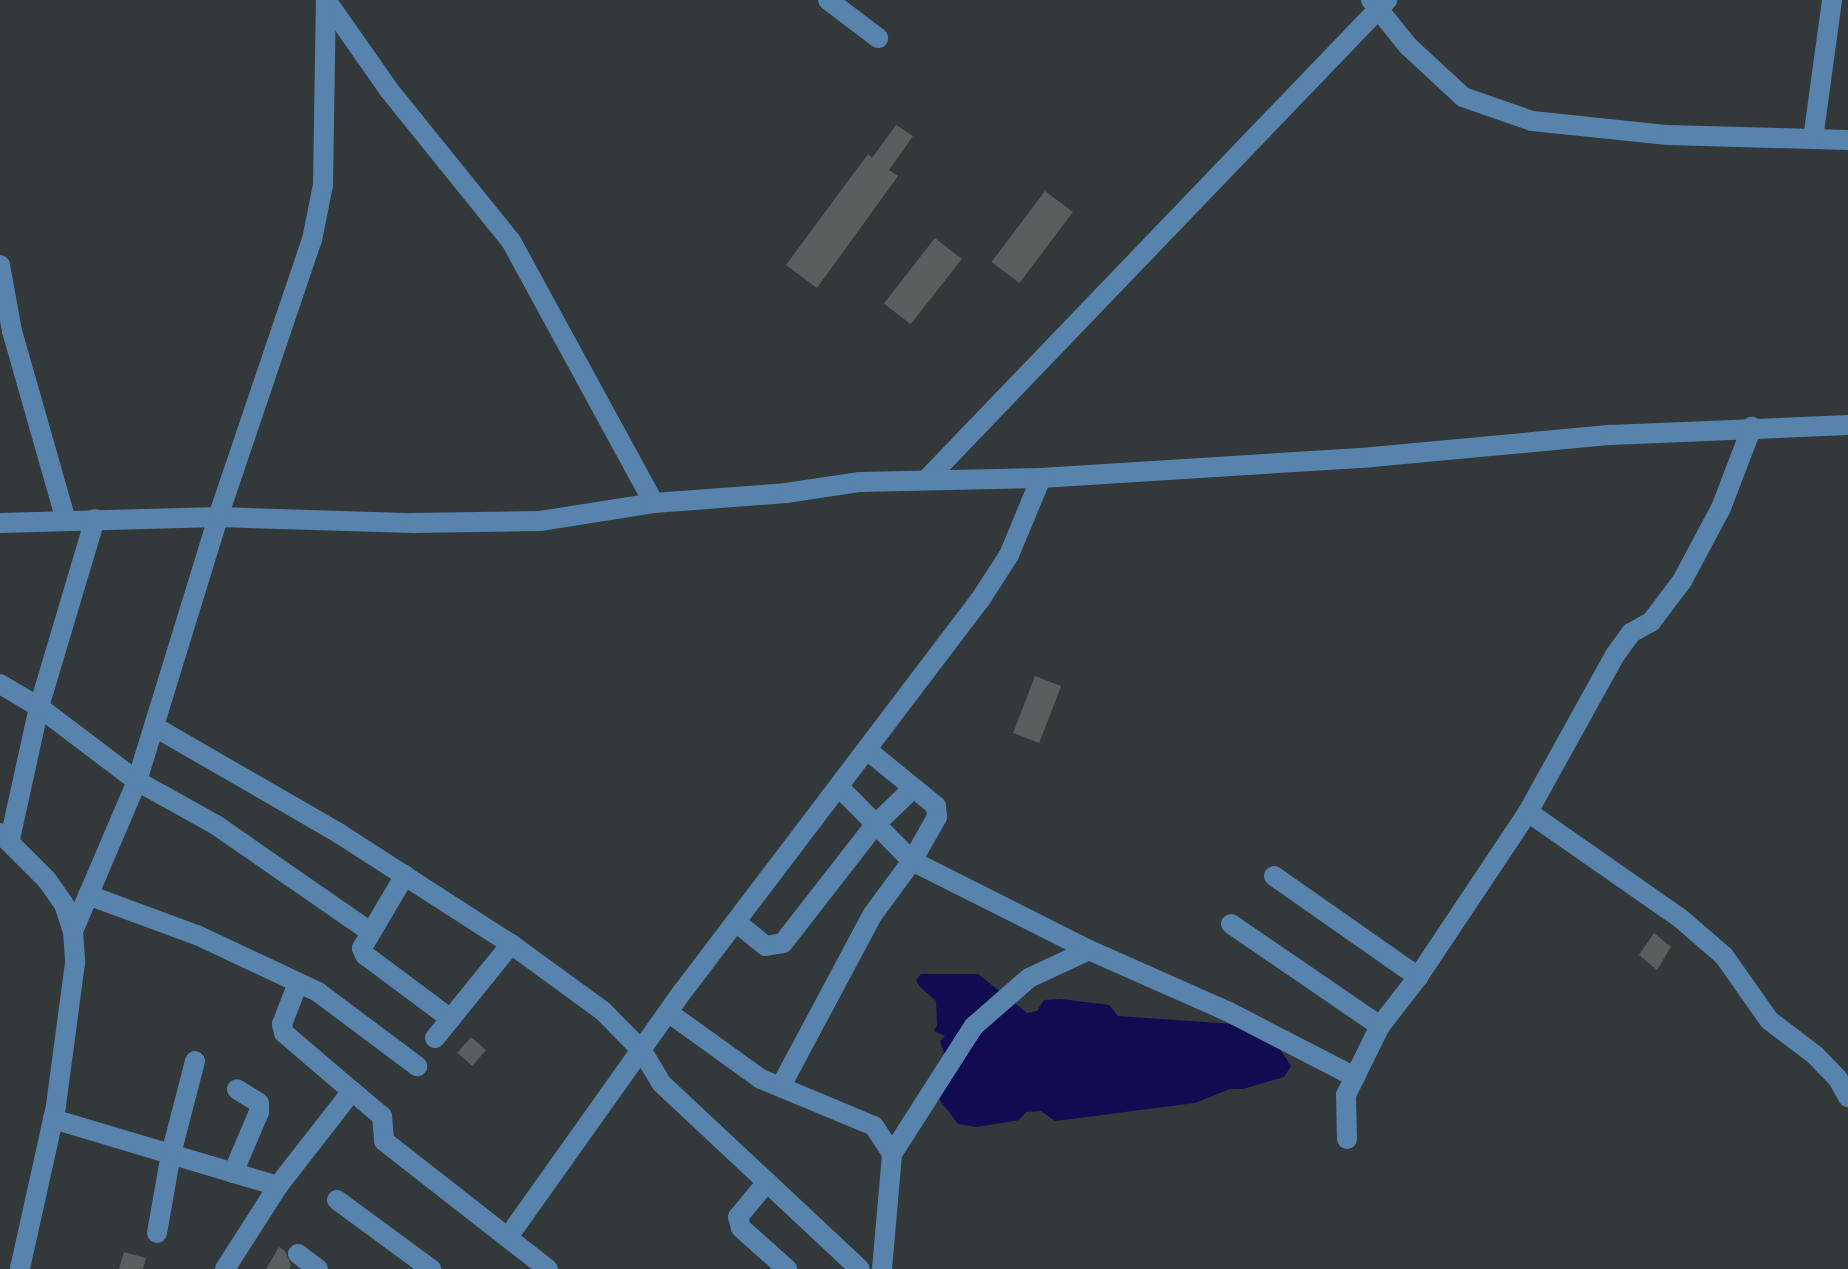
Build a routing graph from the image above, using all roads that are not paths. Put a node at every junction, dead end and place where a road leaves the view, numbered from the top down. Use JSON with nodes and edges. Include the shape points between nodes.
{"nodes":[{"id":1,"x":326,"y":0,"type":"edge"},
{"id":2,"x":828,"y":0,"type":"edge"},
{"id":3,"x":1832,"y":0,"type":"edge"},
{"id":4,"x":1378,"y":3,"type":"edge"},
{"id":5,"x":878,"y":38,"type":"dead end"},
{"id":6,"x":1813,"y":139,"type":"junction"},
{"id":7,"x":1848,"y":140,"type":"edge"},
{"id":8,"x":0,"y":265,"type":"edge"},
{"id":9,"x":1848,"y":425,"type":"edge"},
{"id":10,"x":1752,"y":427,"type":"junction"},
{"id":11,"x":928,"y":478,"type":"junction"},
{"id":12,"x":1041,"y":478,"type":"junction"},
{"id":13,"x":654,"y":503,"type":"junction"},
{"id":14,"x":218,"y":517,"type":"junction"},
{"id":15,"x":95,"y":519,"type":"junction"},
{"id":16,"x":66,"y":520,"type":"junction"},
{"id":17,"x":0,"y":523,"type":"edge"},
{"id":18,"x":0,"y":684,"type":"edge"},
{"id":19,"x":39,"y":707,"type":"junction"},
{"id":20,"x":155,"y":727,"type":"junction"},
{"id":21,"x":867,"y":750,"type":"junction"},
{"id":22,"x":137,"y":781,"type":"junction"},
{"id":23,"x":839,"y":787,"type":"junction"},
{"id":24,"x":913,"y":788,"type":"junction"},
{"id":25,"x":1528,"y":812,"type":"junction"},
{"id":26,"x":875,"y":825,"type":"junction"},
{"id":27,"x":5,"y":836,"type":"edge"},
{"id":28,"x":912,"y":861,"type":"junction"},
{"id":29,"x":405,"y":875,"type":"junction"},
{"id":30,"x":1274,"y":876,"type":"dead end"},
{"id":31,"x":88,"y":895,"type":"junction"},
{"id":32,"x":736,"y":922,"type":"junction"},
{"id":33,"x":1231,"y":924,"type":"dead end"},
{"id":34,"x":73,"y":931,"type":"junction"},
{"id":35,"x":369,"y":931,"type":"junction"},
{"id":36,"x":511,"y":944,"type":"junction"},
{"id":37,"x":1089,"y":950,"type":"junction"},
{"id":38,"x":1418,"y":977,"type":"junction"},
{"id":39,"x":298,"y":983,"type":"junction"},
{"id":40,"x":669,"y":1013,"type":"junction"},
{"id":41,"x":451,"y":1019,"type":"junction"},
{"id":42,"x":1380,"y":1026,"type":"junction"},
{"id":43,"x":435,"y":1038,"type":"dead end"},
{"id":44,"x":642,"y":1051,"type":"junction"},
{"id":45,"x":195,"y":1061,"type":"dead end"},
{"id":46,"x":417,"y":1066,"type":"dead end"},
{"id":47,"x":1355,"y":1077,"type":"junction"},
{"id":48,"x":781,"y":1086,"type":"junction"},
{"id":49,"x":237,"y":1089,"type":"dead end"},
{"id":50,"x":352,"y":1091,"type":"junction"},
{"id":51,"x":1848,"y":1097,"type":"edge"},
{"id":52,"x":53,"y":1119,"type":"junction"},
{"id":53,"x":1347,"y":1139,"type":"dead end"},
{"id":54,"x":171,"y":1154,"type":"junction"},
{"id":55,"x":892,"y":1154,"type":"junction"},
{"id":56,"x":233,"y":1173,"type":"junction"},
{"id":57,"x":767,"y":1182,"type":"junction"},
{"id":58,"x":278,"y":1186,"type":"junction"},
{"id":59,"x":337,"y":1200,"type":"dead end"},
{"id":60,"x":157,"y":1233,"type":"dead end"},
{"id":61,"x":508,"y":1237,"type":"junction"},
{"id":62,"x":298,"y":1254,"type":"dead end"},
{"id":63,"x":20,"y":1269,"type":"edge"},
{"id":64,"x":225,"y":1269,"type":"edge"},
{"id":65,"x":318,"y":1269,"type":"edge"},
{"id":66,"x":431,"y":1269,"type":"edge"},
{"id":67,"x":548,"y":1269,"type":"edge"},
{"id":68,"x":787,"y":1269,"type":"edge"},
{"id":69,"x":860,"y":1269,"type":"edge"},
{"id":70,"x":882,"y":1269,"type":"edge"}],
"edges":[{"from":1,"to":13,"type":"street","via":[[389,90],[511,241]]},
{"from":1,"to":14,"type":"street","via":[[323,185],[312,240]]},
{"from":2,"to":5,"type":"street"},
{"from":3,"to":6,"type":"street"},
{"from":4,"to":6,"type":"street","via":[[1408,46],[1463,97],[1532,121],[1668,135]]},
{"from":4,"to":11,"type":"street","via":[[1131,270]]},
{"from":6,"to":7,"type":"street"},
{"from":8,"to":16,"type":"street","via":[[12,331]]},
{"from":9,"to":10,"type":"street"},
{"from":10,"to":12,"type":"street"},
{"from":10,"to":25,"type":"street","via":[[1721,508],[1682,581],[1651,622],[1631,633],[1615,655]]},
{"from":11,"to":12,"type":"street"},
{"from":11,"to":13,"type":"street"},
{"from":12,"to":21,"type":"street","via":[[1009,555]]},
{"from":13,"to":14,"type":"street","via":[[540,521]]},
{"from":14,"to":15,"type":"street"},
{"from":14,"to":20,"type":"street"},
{"from":15,"to":16,"type":"street"},
{"from":15,"to":19,"type":"street"},
{"from":16,"to":17,"type":"street"},
{"from":18,"to":19,"type":"street"},
{"from":19,"to":22,"type":"street"},
{"from":19,"to":27,"type":"street"},
{"from":20,"to":22,"type":"street"},
{"from":20,"to":29,"type":"street"},
{"from":21,"to":23,"type":"street"},
{"from":21,"to":24,"type":"street"},
{"from":22,"to":31,"type":"street"},
{"from":22,"to":35,"type":"street","via":[[216,825]]},
{"from":23,"to":26,"type":"street"},
{"from":23,"to":32,"type":"street"},
{"from":24,"to":26,"type":"street"},
{"from":24,"to":28,"type":"street","via":[[938,812]]},
{"from":25,"to":38,"type":"street"},
{"from":25,"to":51,"type":"street","via":[[1680,918],[1724,956],[1769,1020],[1815,1055]]},
{"from":26,"to":28,"type":"street"},
{"from":26,"to":32,"type":"street","via":[[783,943],[766,946]]},
{"from":27,"to":34,"type":"street","via":[[64,904]]},
{"from":28,"to":37,"type":"street"},
{"from":28,"to":48,"type":"street","via":[[873,914]]},
{"from":29,"to":35,"type":"street"},
{"from":29,"to":36,"type":"street"},
{"from":30,"to":38,"type":"street"},
{"from":31,"to":34,"type":"street"},
{"from":31,"to":39,"type":"street","via":[[197,935]]},
{"from":32,"to":40,"type":"street"},
{"from":33,"to":42,"type":"street"},
{"from":34,"to":52,"type":"street","via":[[70,1014]]},
{"from":35,"to":41,"type":"street","via":[[363,941],[365,955]]},
{"from":36,"to":41,"type":"street"},
{"from":36,"to":44,"type":"street","via":[[603,1011]]},
{"from":37,"to":47,"type":"street","via":[[1229,1012]]},
{"from":37,"to":55,"type":"street","via":[[1029,978],[974,1026]]},
{"from":38,"to":42,"type":"street"},
{"from":39,"to":46,"type":"street","via":[[318,992]]},
{"from":39,"to":50,"type":"street","via":[[282,1024],[284,1033]]},
{"from":40,"to":44,"type":"street"},
{"from":40,"to":48,"type":"street","via":[[761,1079]]},
{"from":41,"to":43,"type":"street"},
{"from":42,"to":47,"type":"street"},
{"from":44,"to":57,"type":"street","via":[[661,1083]]},
{"from":44,"to":61,"type":"street"},
{"from":45,"to":54,"type":"street"},
{"from":47,"to":53,"type":"street","via":[[1346,1095]]},
{"from":48,"to":55,"type":"street","via":[[874,1126]]},
{"from":49,"to":56,"type":"street","via":[[259,1103],[259,1112]]},
{"from":50,"to":58,"type":"street"},
{"from":50,"to":61,"type":"street","via":[[382,1116],[384,1141]]},
{"from":52,"to":54,"type":"street"},
{"from":52,"to":63,"type":"street"},
{"from":54,"to":56,"type":"street"},
{"from":54,"to":60,"type":"street"},
{"from":55,"to":70,"type":"street"},
{"from":56,"to":58,"type":"street"},
{"from":57,"to":68,"type":"street","via":[[738,1217],[741,1228]]},
{"from":57,"to":69,"type":"street"},
{"from":58,"to":64,"type":"street"},
{"from":59,"to":66,"type":"street"},
{"from":61,"to":67,"type":"street"},
{"from":62,"to":65,"type":"street"}]}
